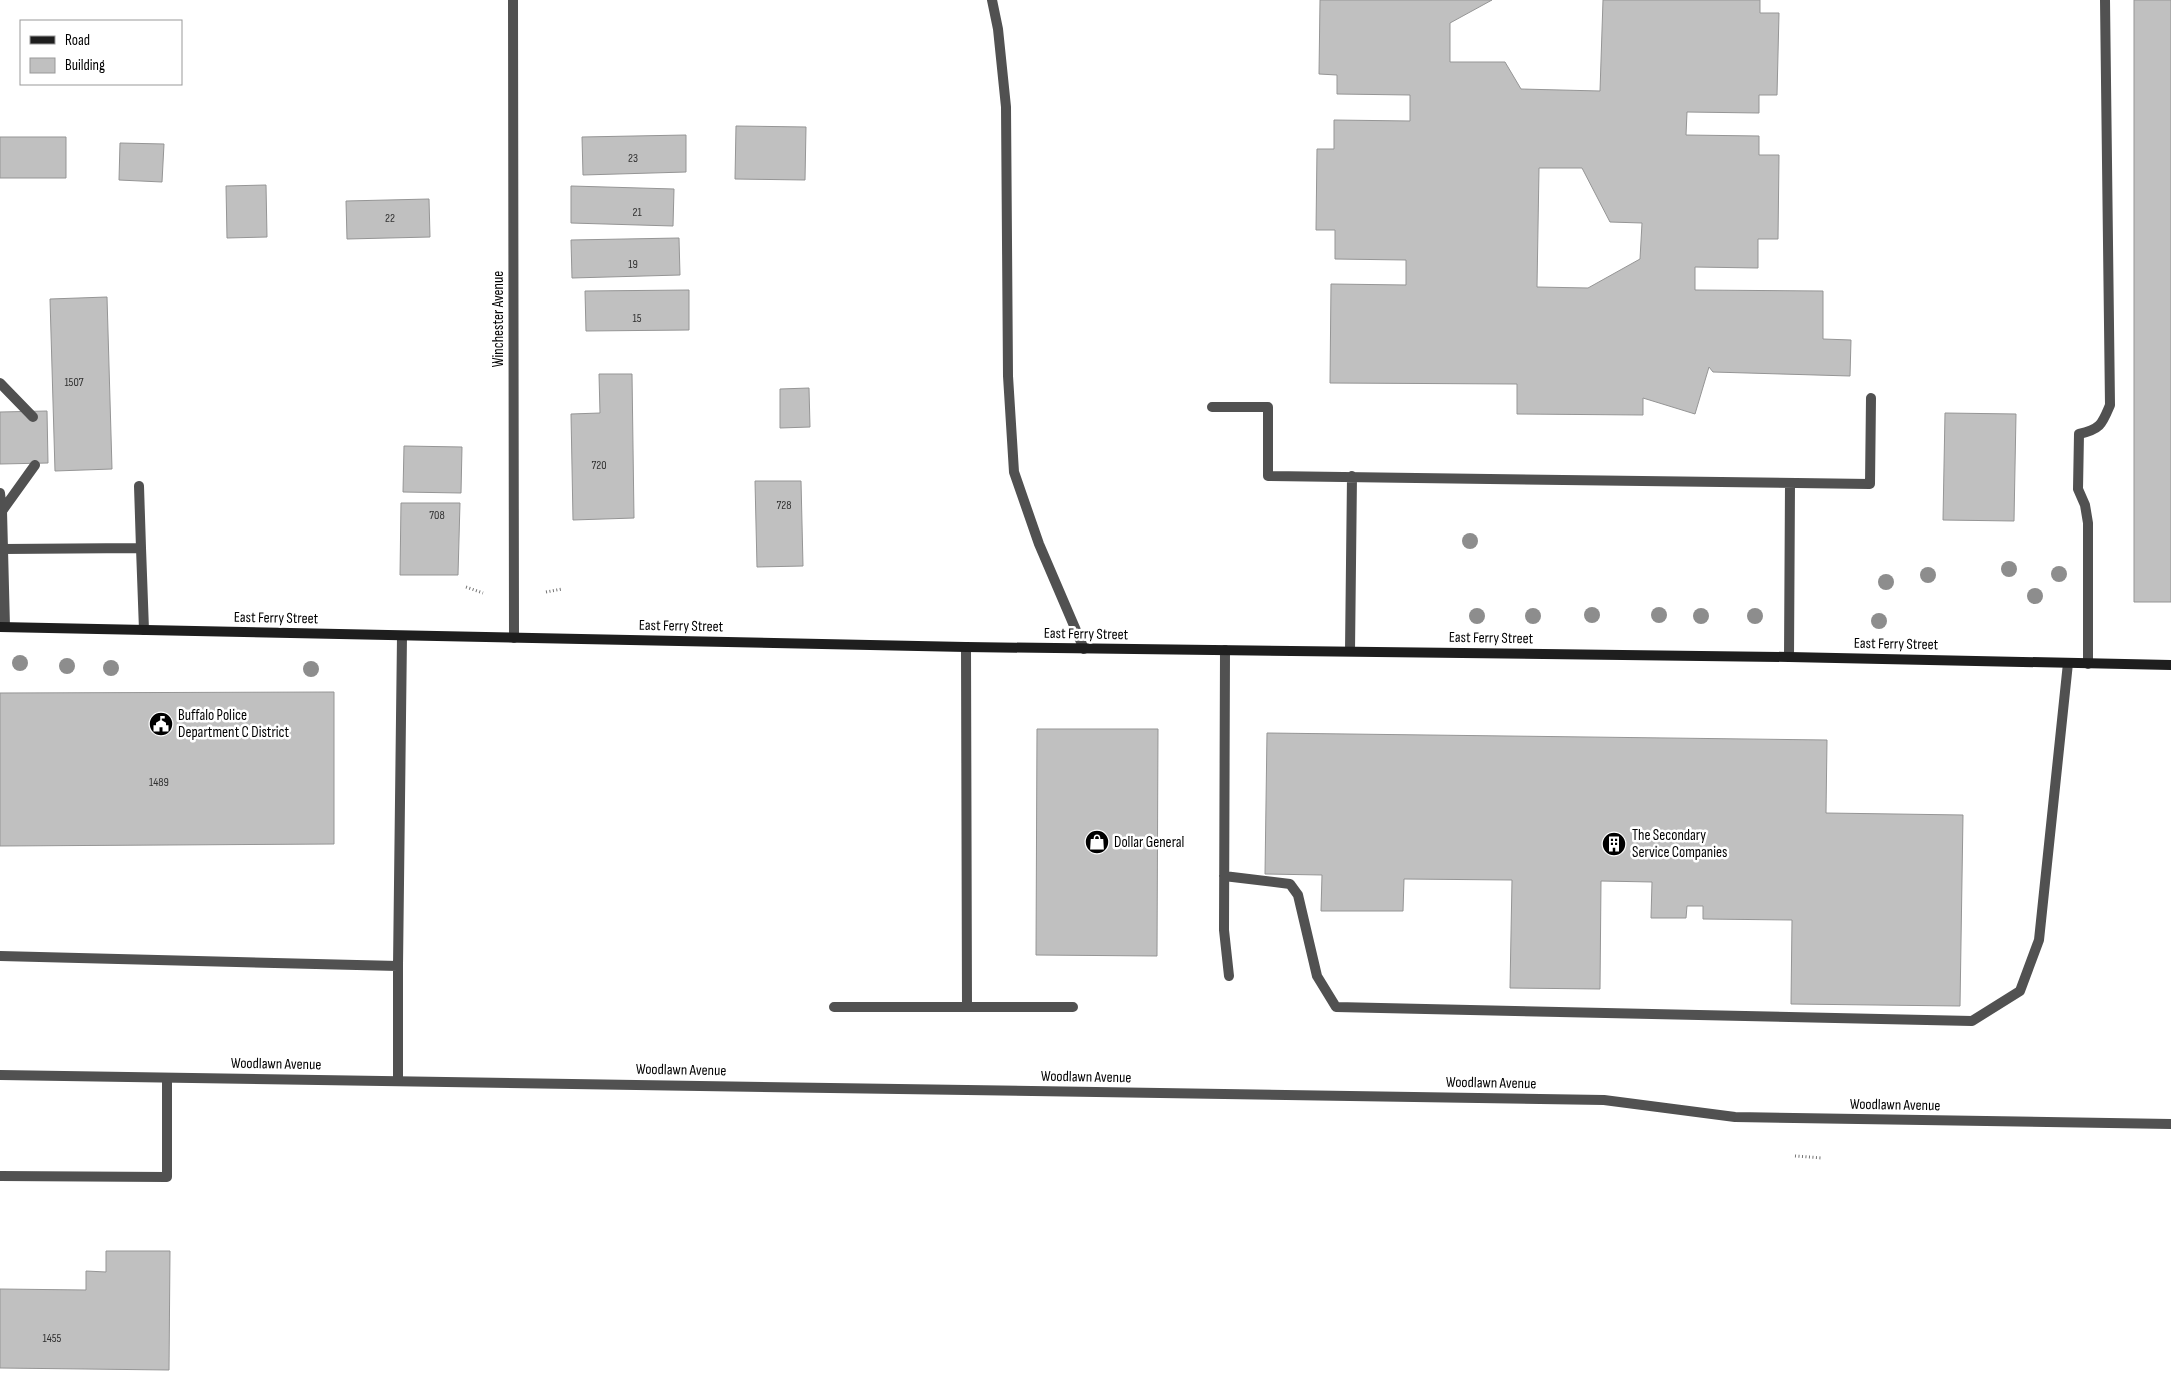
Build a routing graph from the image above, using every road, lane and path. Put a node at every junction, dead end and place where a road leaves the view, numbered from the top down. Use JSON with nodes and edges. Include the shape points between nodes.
{"nodes":[{"id":1,"x":513,"y":0,"type":"edge"},
{"id":2,"x":992,"y":0,"type":"edge"},
{"id":3,"x":2105,"y":0,"type":"edge"},
{"id":4,"x":0,"y":383,"type":"edge"},
{"id":5,"x":1871,"y":398,"type":"dead end"},
{"id":6,"x":1212,"y":407,"type":"dead end"},
{"id":7,"x":33,"y":417,"type":"dead end"},
{"id":8,"x":35,"y":465,"type":"dead end"},
{"id":9,"x":1352,"y":476,"type":"junction"},
{"id":10,"x":1790,"y":483,"type":"junction"},
{"id":11,"x":139,"y":486,"type":"dead end"},
{"id":12,"x":0,"y":493,"type":"edge"},
{"id":13,"x":1,"y":510,"type":"edge"},
{"id":14,"x":1,"y":534,"type":"edge"},
{"id":15,"x":141,"y":548,"type":"junction"},
{"id":16,"x":3,"y":549,"type":"junction"},
{"id":17,"x":466,"y":587,"type":"dead end"},
{"id":18,"x":562,"y":589,"type":"dead end"},
{"id":19,"x":546,"y":592,"type":"dead end"},
{"id":20,"x":483,"y":593,"type":"dead end"},
{"id":21,"x":2,"y":627,"type":"edge"},
{"id":22,"x":144,"y":630,"type":"junction"},
{"id":23,"x":402,"y":636,"type":"junction"},
{"id":24,"x":514,"y":638,"type":"junction"},
{"id":25,"x":966,"y":647,"type":"junction"},
{"id":26,"x":1084,"y":648,"type":"junction"},
{"id":27,"x":1225,"y":650,"type":"junction"},
{"id":28,"x":1350,"y":651,"type":"junction"},
{"id":29,"x":1788,"y":657,"type":"junction"},
{"id":30,"x":2068,"y":663,"type":"junction"},
{"id":31,"x":2088,"y":664,"type":"junction"},
{"id":32,"x":2171,"y":665,"type":"edge"},
{"id":33,"x":1224,"y":876,"type":"junction"},
{"id":34,"x":0,"y":956,"type":"edge"},
{"id":35,"x":398,"y":966,"type":"junction"},
{"id":36,"x":1228,"y":976,"type":"dead end"},
{"id":37,"x":834,"y":1007,"type":"dead end"},
{"id":38,"x":967,"y":1007,"type":"junction"},
{"id":39,"x":1072,"y":1007,"type":"dead end"},
{"id":40,"x":0,"y":1075,"type":"edge"},
{"id":41,"x":167,"y":1078,"type":"junction"},
{"id":42,"x":398,"y":1081,"type":"junction"},
{"id":43,"x":2171,"y":1124,"type":"edge"},
{"id":44,"x":1796,"y":1156,"type":"dead end"},
{"id":45,"x":1822,"y":1158,"type":"dead end"},
{"id":46,"x":0,"y":1176,"type":"edge"}],
"edges":[{"from":1,"to":24,"type":"street","name":"Winchester Avenue"},
{"from":2,"to":26,"type":"street","via":[[1006,106],[1008,376],[1014,472],[1039,544]]},
{"from":3,"to":31,"type":"street","via":[[2110,405],[2102,425],[2079,434],[2078,489],[2088,523]]},
{"from":4,"to":7,"type":"street"},
{"from":5,"to":10,"type":"street","via":[[1870,484]]},
{"from":6,"to":9,"type":"street","via":[[1268,407],[1268,476]]},
{"from":8,"to":13,"type":"street"},
{"from":9,"to":10,"type":"street"},
{"from":9,"to":28,"type":"street"},
{"from":10,"to":29,"type":"street"},
{"from":11,"to":15,"type":"street"},
{"from":12,"to":13,"type":"street"},
{"from":13,"to":14,"type":"street"},
{"from":14,"to":16,"type":"street"},
{"from":15,"to":16,"type":"street"},
{"from":15,"to":22,"type":"street"},
{"from":16,"to":21,"type":"street"},
{"from":17,"to":20,"type":"path"},
{"from":18,"to":19,"type":"path"},
{"from":21,"to":22,"type":"street","name":"East Ferry Street"},
{"from":22,"to":23,"type":"street","name":"East Ferry Street"},
{"from":23,"to":24,"type":"street","name":"East Ferry Street"},
{"from":23,"to":35,"type":"street"},
{"from":24,"to":25,"type":"street","name":"East Ferry Street"},
{"from":25,"to":26,"type":"street","name":"East Ferry Street"},
{"from":25,"to":38,"type":"street"},
{"from":26,"to":27,"type":"street","name":"East Ferry Street"},
{"from":27,"to":28,"type":"street","name":"East Ferry Street"},
{"from":27,"to":33,"type":"street"},
{"from":28,"to":29,"type":"street","name":"East Ferry Street"},
{"from":29,"to":30,"type":"street","name":"East Ferry Street"},
{"from":30,"to":31,"type":"street","name":"East Ferry Street"},
{"from":30,"to":33,"type":"street","via":[[2039,940],[2020,991],[1972,1021],[1336,1007],[1317,976],[1298,895],[1290,884]]},
{"from":31,"to":32,"type":"street","name":"East Ferry Street"},
{"from":33,"to":36,"type":"street"},
{"from":34,"to":35,"type":"street"},
{"from":35,"to":42,"type":"street"},
{"from":37,"to":38,"type":"street"},
{"from":38,"to":39,"type":"street"},
{"from":40,"to":41,"type":"street","name":"Woodlawn Avenue"},
{"from":41,"to":42,"type":"street","name":"Woodlawn Avenue"},
{"from":41,"to":46,"type":"street","via":[[167,1177]]},
{"from":42,"to":43,"type":"street","name":"Woodlawn Avenue","via":[[1604,1100],[1735,1117]]},
{"from":44,"to":45,"type":"path"}]}
